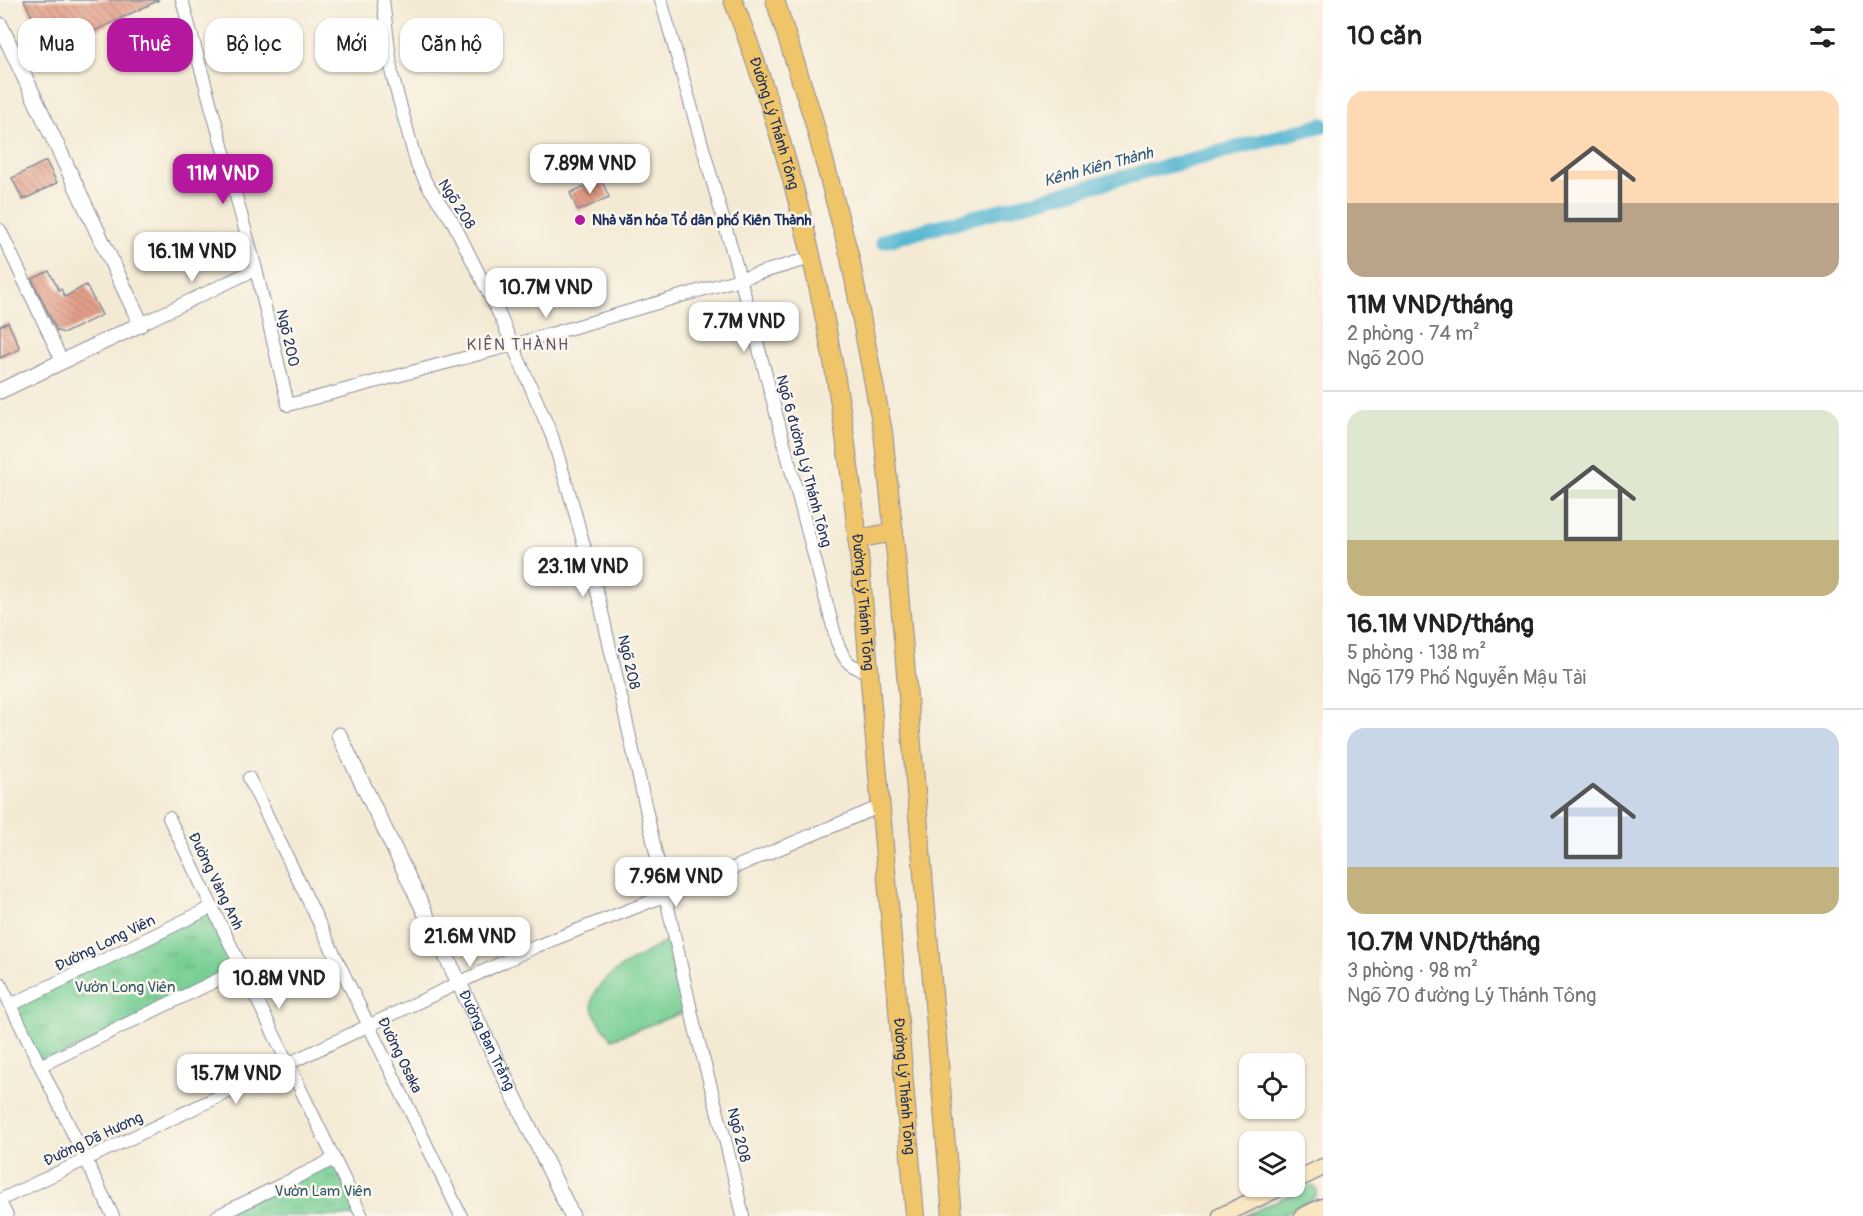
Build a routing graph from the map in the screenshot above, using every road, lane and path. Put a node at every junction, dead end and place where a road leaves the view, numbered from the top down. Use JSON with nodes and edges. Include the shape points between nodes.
{"nodes":[{"id":1,"x":182,"y":0,"type":"edge"},
{"id":2,"x":383,"y":0,"type":"edge"},
{"id":3,"x":660,"y":0,"type":"edge"},
{"id":4,"x":733,"y":0,"type":"edge"},
{"id":5,"x":775,"y":0,"type":"edge"},
{"id":6,"x":0,"y":25,"type":"edge"},
{"id":7,"x":0,"y":230,"type":"edge"},
{"id":8,"x":811,"y":258,"type":"junction"},
{"id":9,"x":256,"y":269,"type":"junction"},
{"id":10,"x":740,"y":279,"type":"junction"},
{"id":11,"x":141,"y":324,"type":"junction"},
{"id":12,"x":513,"y":345,"type":"junction"},
{"id":13,"x":62,"y":361,"type":"junction"},
{"id":14,"x":0,"y":391,"type":"edge"},
{"id":15,"x":894,"y":532,"type":"junction"},
{"id":16,"x":857,"y":539,"type":"junction"},
{"id":17,"x":869,"y":672,"type":"junction"},
{"id":18,"x":339,"y":735,"type":"dead end"},
{"id":19,"x":249,"y":778,"type":"dead end"},
{"id":20,"x":880,"y":806,"type":"junction"},
{"id":21,"x":169,"y":818,"type":"dead end"},
{"id":22,"x":665,"y":896,"type":"junction"},
{"id":23,"x":212,"y":907,"type":"junction"},
{"id":24,"x":242,"y":968,"type":"junction"},
{"id":25,"x":0,"y":983,"type":"edge"},
{"id":26,"x":459,"y":983,"type":"junction"},
{"id":27,"x":11,"y":1005,"type":"junction"},
{"id":28,"x":369,"y":1025,"type":"junction"},
{"id":29,"x":288,"y":1064,"type":"junction"},
{"id":30,"x":40,"y":1066,"type":"junction"},
{"id":31,"x":85,"y":1159,"type":"junction"},
{"id":32,"x":334,"y":1159,"type":"junction"},
{"id":33,"x":1323,"y":1167,"type":"edge"},
{"id":34,"x":1305,"y":1176,"type":"edge"},
{"id":35,"x":1260,"y":1197,"type":"edge"},
{"id":36,"x":0,"y":1201,"type":"edge"},
{"id":37,"x":1323,"y":1206,"type":"edge"},
{"id":38,"x":358,"y":1215,"type":"edge"},
{"id":39,"x":7,"y":1216,"type":"edge"},
{"id":40,"x":113,"y":1216,"type":"edge"},
{"id":41,"x":217,"y":1216,"type":"edge"},
{"id":42,"x":461,"y":1216,"type":"edge"},
{"id":43,"x":572,"y":1216,"type":"edge"},
{"id":44,"x":743,"y":1216,"type":"edge"},
{"id":45,"x":915,"y":1216,"type":"edge"},
{"id":46,"x":952,"y":1216,"type":"edge"},
{"id":47,"x":1221,"y":1216,"type":"edge"},
{"id":48,"x":1303,"y":1216,"type":"edge"}],
"edges":[{"from":1,"to":9,"type":"street","name":"Ngõ 200"},
{"from":2,"to":12,"type":"street","name":"Ngõ 208","via":[[392,75],[417,165],[453,222]]},
{"from":3,"to":10,"type":"street","name":"Ngõ 6 đường Lý Thánh Tông"},
{"from":4,"to":8,"type":"main road","name":"Đường Lý Thánh Tông","via":[[767,96]]},
{"from":5,"to":15,"type":"main road","via":[[813,118],[853,270],[878,400]]},
{"from":6,"to":11,"type":"street"},
{"from":7,"to":13,"type":"street"},
{"from":8,"to":10,"type":"street"},
{"from":8,"to":16,"type":"main road","name":"Đường Lý Thánh Tông","via":[[842,415]]},
{"from":9,"to":11,"type":"street"},
{"from":9,"to":12,"type":"street","name":"Ngõ 200","via":[[288,405]]},
{"from":10,"to":12,"type":"street"},
{"from":10,"to":17,"type":"street","name":"Ngõ 6 đường Lý Thánh Tông","via":[[837,642],[846,662]]},
{"from":11,"to":13,"type":"street"},
{"from":12,"to":22,"type":"street","name":"Ngõ 208","via":[[552,436],[573,502],[600,603]]},
{"from":13,"to":14,"type":"street"},
{"from":15,"to":16,"type":"main road"},
{"from":15,"to":46,"type":"main road"},
{"from":16,"to":17,"type":"main road","name":"Đường Lý Thánh Tông"},
{"from":17,"to":20,"type":"main road","name":"Đường Lý Thánh Tông"},
{"from":18,"to":26,"type":"street","name":"Đường Ban Trắng"},
{"from":19,"to":28,"type":"street","name":"Đường Osaka"},
{"from":20,"to":22,"type":"street","name":"Đường Dã Hương"},
{"from":20,"to":45,"type":"main road","name":"Đường Lý Thánh Tông"},
{"from":21,"to":23,"type":"street","name":"Đường Vàng Anh"},
{"from":22,"to":26,"type":"street","name":"Đường Dã Hương","via":[[537,946]]},
{"from":22,"to":44,"type":"street","name":"Ngõ 208"},
{"from":23,"to":24,"type":"street","name":"Đường Vàng Anh"},
{"from":23,"to":27,"type":"street","name":"Đường Long Viên"},
{"from":24,"to":29,"type":"street","name":"Đường Vàng Anh"},
{"from":24,"to":30,"type":"street"},
{"from":25,"to":27,"type":"street"},
{"from":26,"to":28,"type":"street","name":"Đường Dã Hương"},
{"from":26,"to":43,"type":"street","name":"Đường Ban Trắng"},
{"from":27,"to":30,"type":"street"},
{"from":28,"to":29,"type":"street","name":"Đường Dã Hương"},
{"from":28,"to":42,"type":"street","name":"Đường Osaka"},
{"from":29,"to":31,"type":"street","name":"Đường Dã Hương"},
{"from":29,"to":32,"type":"street","name":"Đường Vàng Anh"},
{"from":30,"to":31,"type":"street"},
{"from":31,"to":36,"type":"street","name":"Đường Dã Hương"},
{"from":31,"to":40,"type":"street"},
{"from":32,"to":38,"type":"street","name":"Đường Vàng Anh"},
{"from":32,"to":41,"type":"street"},
{"from":33,"to":34,"type":"main road"},
{"from":35,"to":47,"type":"main road"},
{"from":36,"to":39,"type":"street"},
{"from":37,"to":48,"type":"main road"}]}
